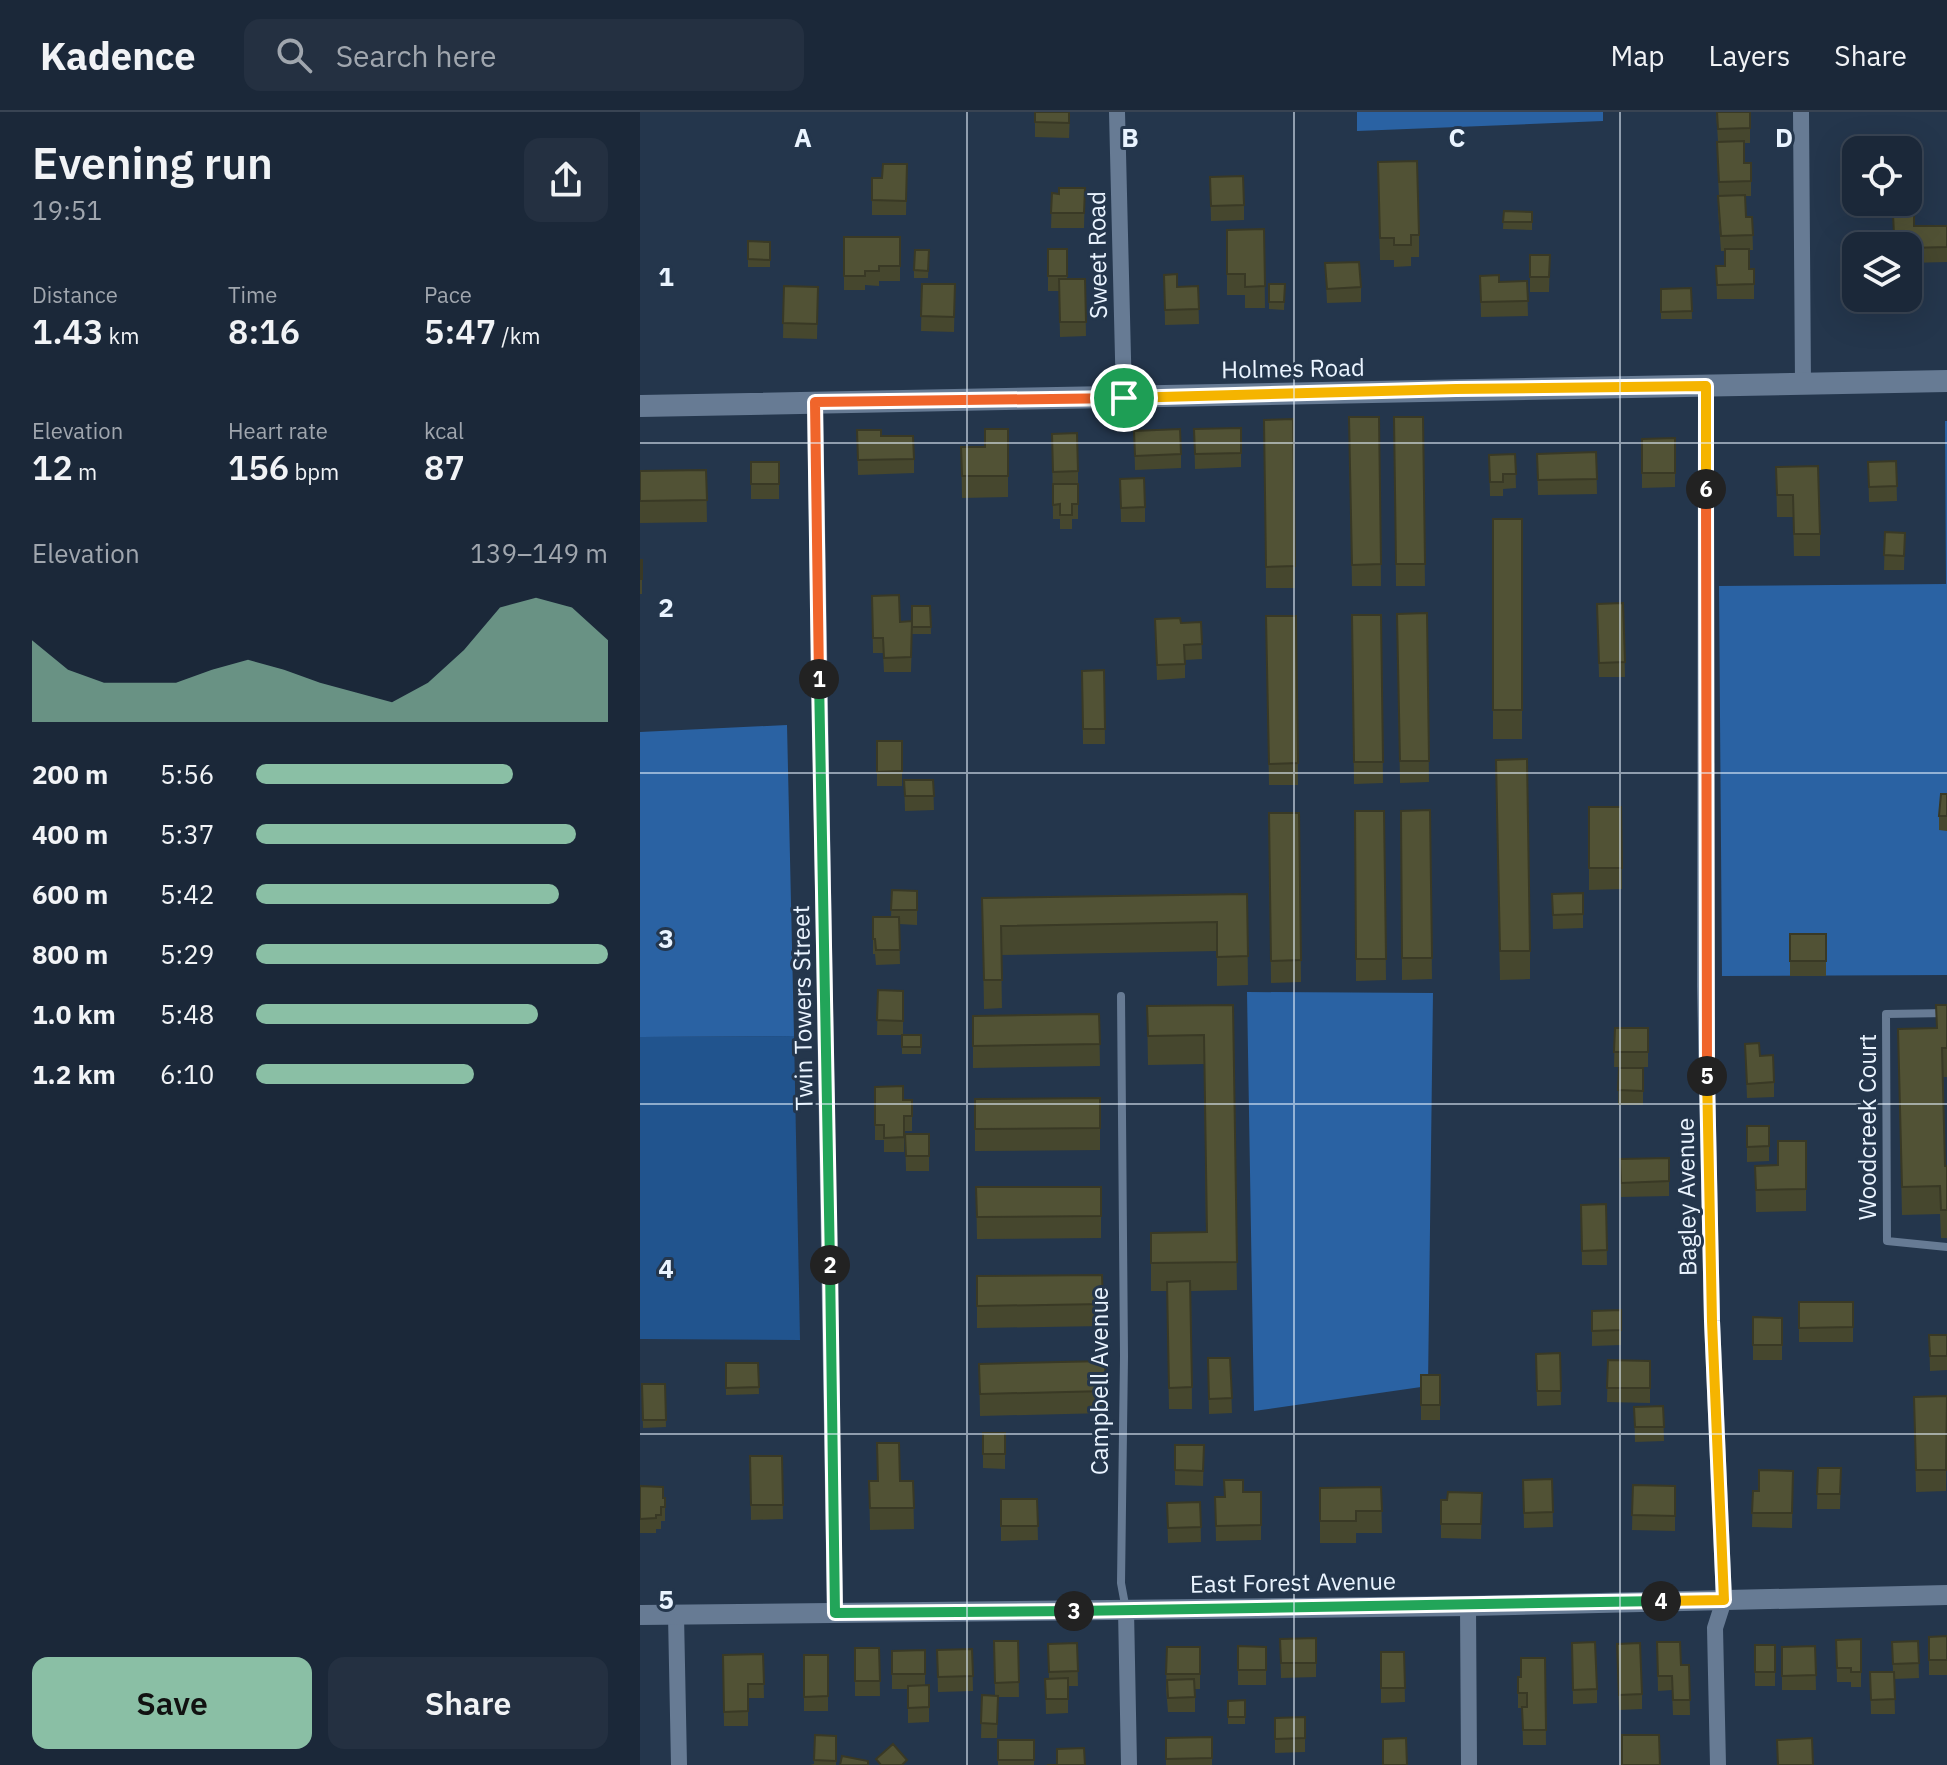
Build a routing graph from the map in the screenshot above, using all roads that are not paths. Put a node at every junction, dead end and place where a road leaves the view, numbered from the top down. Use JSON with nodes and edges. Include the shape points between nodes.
{"nodes":[{"id":1,"x":1117,"y":112,"type":"edge"},
{"id":2,"x":1801,"y":112,"type":"edge"},
{"id":3,"x":1947,"y":381,"type":"edge"},
{"id":4,"x":1803,"y":383,"type":"junction"},
{"id":5,"x":1706,"y":386,"type":"junction"},
{"id":6,"x":1124,"y":398,"type":"junction"},
{"id":7,"x":815,"y":402,"type":"junction"},
{"id":8,"x":640,"y":406,"type":"edge"},
{"id":9,"x":1121,"y":996,"type":"dead end"},
{"id":10,"x":1947,"y":1013,"type":"edge"},
{"id":11,"x":1947,"y":1247,"type":"edge"},
{"id":12,"x":1947,"y":1595,"type":"edge"},
{"id":13,"x":1724,"y":1600,"type":"junction"},
{"id":14,"x":1468,"y":1606,"type":"junction"},
{"id":15,"x":1126,"y":1610,"type":"junction"},
{"id":16,"x":835,"y":1613,"type":"junction"},
{"id":17,"x":640,"y":1615,"type":"edge"},
{"id":18,"x":676,"y":1615,"type":"junction"},
{"id":19,"x":679,"y":1765,"type":"edge"},
{"id":20,"x":1129,"y":1765,"type":"edge"},
{"id":21,"x":1469,"y":1765,"type":"edge"},
{"id":22,"x":1718,"y":1765,"type":"edge"}],
"edges":[{"from":1,"to":6,"type":"street","name":"Sweet Road"},
{"from":2,"to":4,"type":"street"},
{"from":3,"to":4,"type":"main road","name":"Holmes Road"},
{"from":4,"to":5,"type":"main road","name":"Holmes Road"},
{"from":5,"to":6,"type":"main road","name":"Holmes Road"},
{"from":5,"to":13,"type":"street","name":"Bagley Avenue","via":[[1705,1002]]},
{"from":6,"to":7,"type":"main road","name":"Holmes Road"},
{"from":7,"to":8,"type":"main road","name":"Holmes Road"},
{"from":7,"to":16,"type":"street","name":"Twin Towers Street"},
{"from":9,"to":15,"type":"lane","name":"Campbell Avenue","via":[[1121,1583]]},
{"from":10,"to":11,"type":"lane","name":"Woodcreek Court","via":[[1886,1014],[1887,1241]]},
{"from":12,"to":13,"type":"street","name":"East Forest Avenue"},
{"from":13,"to":14,"type":"street","name":"East Forest Avenue"},
{"from":13,"to":22,"type":"street","name":"Bagley Avenue","via":[[1715,1628]]},
{"from":14,"to":15,"type":"street","name":"East Forest Avenue"},
{"from":14,"to":21,"type":"street"},
{"from":15,"to":16,"type":"street","name":"East Forest Avenue"},
{"from":15,"to":20,"type":"street","name":"Campbell Avenue"},
{"from":16,"to":18,"type":"street","name":"East Forest Avenue"},
{"from":17,"to":18,"type":"street","name":"East Forest Avenue"},
{"from":18,"to":19,"type":"street"}]}
